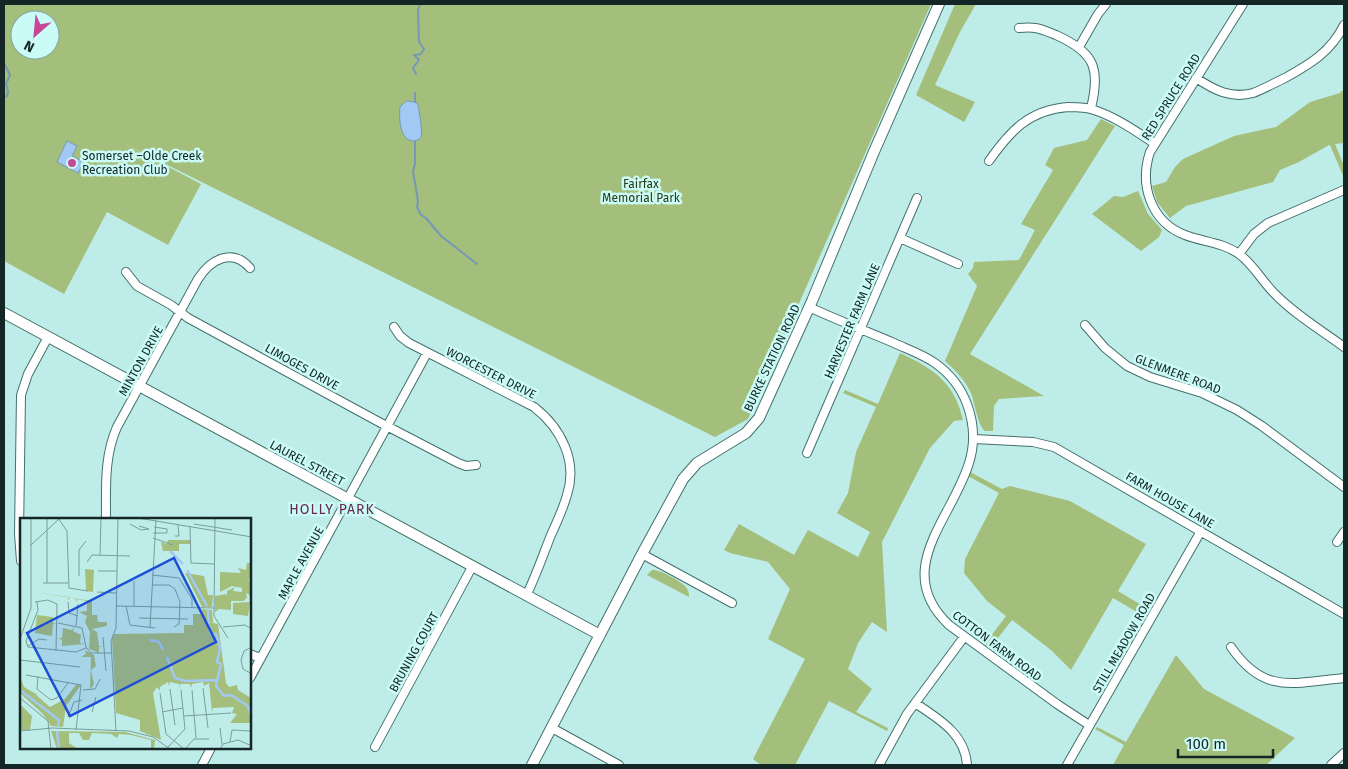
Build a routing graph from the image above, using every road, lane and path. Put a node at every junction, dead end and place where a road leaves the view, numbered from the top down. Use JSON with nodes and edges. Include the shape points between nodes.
{"nodes":[{"id":1,"x":938,"y":4,"type":"edge"},
{"id":2,"x":1106,"y":4,"type":"edge"},
{"id":3,"x":1243,"y":4,"type":"edge"},
{"id":4,"x":1344,"y":25,"type":"edge"},
{"id":5,"x":1019,"y":28,"type":"dead end"},
{"id":6,"x":1079,"y":46,"type":"junction"},
{"id":7,"x":1196,"y":78,"type":"junction"},
{"id":8,"x":1091,"y":108,"type":"junction"},
{"id":9,"x":1154,"y":143,"type":"junction"},
{"id":10,"x":989,"y":161,"type":"dead end"},
{"id":11,"x":1344,"y":190,"type":"edge"},
{"id":12,"x":917,"y":198,"type":"dead end"},
{"id":13,"x":900,"y":238,"type":"junction"},
{"id":14,"x":1239,"y":254,"type":"junction"},
{"id":15,"x":958,"y":264,"type":"dead end"},
{"id":16,"x":250,"y":268,"type":"dead end"},
{"id":17,"x":126,"y":272,"type":"dead end"},
{"id":18,"x":810,"y":307,"type":"junction"},
{"id":19,"x":4,"y":313,"type":"edge"},
{"id":20,"x":180,"y":313,"type":"junction"},
{"id":21,"x":1085,"y":325,"type":"dead end"},
{"id":22,"x":394,"y":327,"type":"dead end"},
{"id":23,"x":861,"y":329,"type":"junction"},
{"id":24,"x":48,"y":337,"type":"junction"},
{"id":25,"x":1344,"y":347,"type":"edge"},
{"id":26,"x":427,"y":353,"type":"junction"},
{"id":27,"x":139,"y":386,"type":"junction"},
{"id":28,"x":387,"y":426,"type":"junction"},
{"id":29,"x":974,"y":439,"type":"junction"},
{"id":30,"x":807,"y":454,"type":"dead end"},
{"id":31,"x":476,"y":465,"type":"dead end"},
{"id":32,"x":1344,"y":487,"type":"edge"},
{"id":33,"x":348,"y":500,"type":"junction"},
{"id":34,"x":106,"y":518,"type":"edge"},
{"id":35,"x":1201,"y":531,"type":"junction"},
{"id":36,"x":1344,"y":532,"type":"edge"},
{"id":37,"x":1337,"y":542,"type":"dead end"},
{"id":38,"x":20,"y":548,"type":"edge"},
{"id":39,"x":642,"y":554,"type":"junction"},
{"id":40,"x":472,"y":567,"type":"junction"},
{"id":41,"x":527,"y":594,"type":"junction"},
{"id":42,"x":732,"y":602,"type":"dead end"},
{"id":43,"x":1344,"y":614,"type":"edge"},
{"id":44,"x":600,"y":635,"type":"junction"},
{"id":45,"x":964,"y":637,"type":"junction"},
{"id":46,"x":1231,"y":647,"type":"dead end"},
{"id":47,"x":251,"y":654,"type":"edge"},
{"id":48,"x":260,"y":658,"type":"junction"},
{"id":49,"x":251,"y":676,"type":"edge"},
{"id":50,"x":1344,"y":678,"type":"edge"},
{"id":51,"x":915,"y":703,"type":"junction"},
{"id":52,"x":1089,"y":725,"type":"junction"},
{"id":53,"x":552,"y":728,"type":"junction"},
{"id":54,"x":375,"y":747,"type":"dead end"},
{"id":55,"x":211,"y":749,"type":"edge"},
{"id":56,"x":1344,"y":753,"type":"edge"},
{"id":57,"x":202,"y":765,"type":"edge"},
{"id":58,"x":532,"y":765,"type":"edge"},
{"id":59,"x":619,"y":765,"type":"edge"},
{"id":60,"x":879,"y":765,"type":"edge"},
{"id":61,"x":967,"y":765,"type":"edge"},
{"id":62,"x":1067,"y":765,"type":"edge"},
{"id":63,"x":1331,"y":765,"type":"edge"}],
"edges":[{"from":1,"to":18,"type":"street","name":"BURKE STATION ROAD"},
{"from":2,"to":6,"type":"street"},
{"from":3,"to":7,"type":"street","name":"RED SPRUCE ROAD"},
{"from":4,"to":7,"type":"street","via":[[1321,57],[1260,90],[1244,95],[1227,94]]},
{"from":5,"to":6,"type":"street","via":[[1041,28]]},
{"from":6,"to":8,"type":"street","via":[[1089,58],[1096,77]]},
{"from":7,"to":9,"type":"street","name":"RED SPRUCE ROAD"},
{"from":8,"to":9,"type":"street","via":[[1116,119]]},
{"from":8,"to":10,"type":"street","via":[[1060,108],[1032,117],[1010,133]]},
{"from":9,"to":14,"type":"street","name":"RED SPRUCE ROAD","via":[[1147,160],[1145,179],[1149,199],[1158,215],[1180,233],[1216,242]]},
{"from":11,"to":14,"type":"street","via":[[1268,223],[1254,234]]},
{"from":12,"to":13,"type":"street","name":"HARVESTER FARM LANE"},
{"from":13,"to":15,"type":"street"},
{"from":13,"to":23,"type":"street","name":"HARVESTER FARM LANE"},
{"from":14,"to":25,"type":"street","name":"RED SPRUCE ROAD","via":[[1284,302]]},
{"from":16,"to":20,"type":"street","name":"MINTON DRIVE","via":[[232,257],[210,265],[198,278]]},
{"from":17,"to":20,"type":"street","name":"LIMOGES DRIVE","via":[[137,286]]},
{"from":18,"to":23,"type":"street","name":"COTTON FARM ROAD"},
{"from":18,"to":39,"type":"street","name":"BURKE STATION ROAD","via":[[759,418],[746,433],[703,459],[686,475]]},
{"from":19,"to":24,"type":"street","name":"LAUREL STREET"},
{"from":20,"to":27,"type":"street","name":"MINTON DRIVE"},
{"from":20,"to":28,"type":"street","name":"LIMOGES DRIVE"},
{"from":21,"to":32,"type":"street","name":"GLENMERE ROAD","via":[[1127,366],[1150,378],[1202,393],[1237,410]]},
{"from":22,"to":26,"type":"street","name":"WORCESTER DRIVE","via":[[400,336]]},
{"from":23,"to":29,"type":"street","name":"COTTON FARM ROAD","via":[[923,356],[945,371],[965,400]]},
{"from":23,"to":30,"type":"street","name":"HARVESTER FARM LANE"},
{"from":24,"to":27,"type":"street","name":"LAUREL STREET"},
{"from":24,"to":38,"type":"street","via":[[28,374],[21,395]]},
{"from":26,"to":28,"type":"street","name":"MAPLE AVENUE"},
{"from":26,"to":41,"type":"street","name":"WORCESTER DRIVE","via":[[534,407],[548,419],[565,444],[570,468],[568,493]]},
{"from":27,"to":33,"type":"street","name":"LAUREL STREET"},
{"from":27,"to":34,"type":"street","name":"MINTON DRIVE","via":[[109,448]]},
{"from":28,"to":31,"type":"street","name":"LIMOGES DRIVE","via":[[458,463]]},
{"from":28,"to":33,"type":"street","name":"MAPLE AVENUE"},
{"from":29,"to":35,"type":"street","name":"FARM HOUSE LANE","via":[[1033,442],[1054,447]]},
{"from":29,"to":45,"type":"street","name":"COTTON FARM ROAD","via":[[966,472],[929,547],[925,568],[926,588],[934,606],[944,621]]},
{"from":33,"to":40,"type":"street","name":"LAUREL STREET"},
{"from":33,"to":48,"type":"street","name":"MAPLE AVENUE"},
{"from":35,"to":43,"type":"street","name":"FARM HOUSE LANE"},
{"from":35,"to":52,"type":"street","name":"STILL MEADOW ROAD"},
{"from":36,"to":37,"type":"street"},
{"from":39,"to":42,"type":"street"},
{"from":39,"to":44,"type":"street","name":"BURKE STATION ROAD"},
{"from":40,"to":41,"type":"street","name":"LAUREL STREET"},
{"from":40,"to":54,"type":"street","name":"BRUNING COURT"},
{"from":41,"to":44,"type":"street","name":"LAUREL STREET"},
{"from":44,"to":53,"type":"street","name":"BURKE STATION ROAD"},
{"from":45,"to":51,"type":"street"},
{"from":45,"to":52,"type":"street","name":"COTTON FARM ROAD"},
{"from":46,"to":50,"type":"street","via":[[1248,668],[1273,681],[1296,683]]},
{"from":47,"to":48,"type":"street"},
{"from":48,"to":49,"type":"street","name":"MAPLE AVENUE"},
{"from":51,"to":60,"type":"street"},
{"from":51,"to":61,"type":"street","via":[[955,733],[965,751]]},
{"from":52,"to":62,"type":"street","name":"STILL MEADOW ROAD"},
{"from":53,"to":58,"type":"street","name":"BURKE STATION ROAD"},
{"from":53,"to":59,"type":"street"},
{"from":55,"to":57,"type":"street"},
{"from":56,"to":63,"type":"street"}]}
